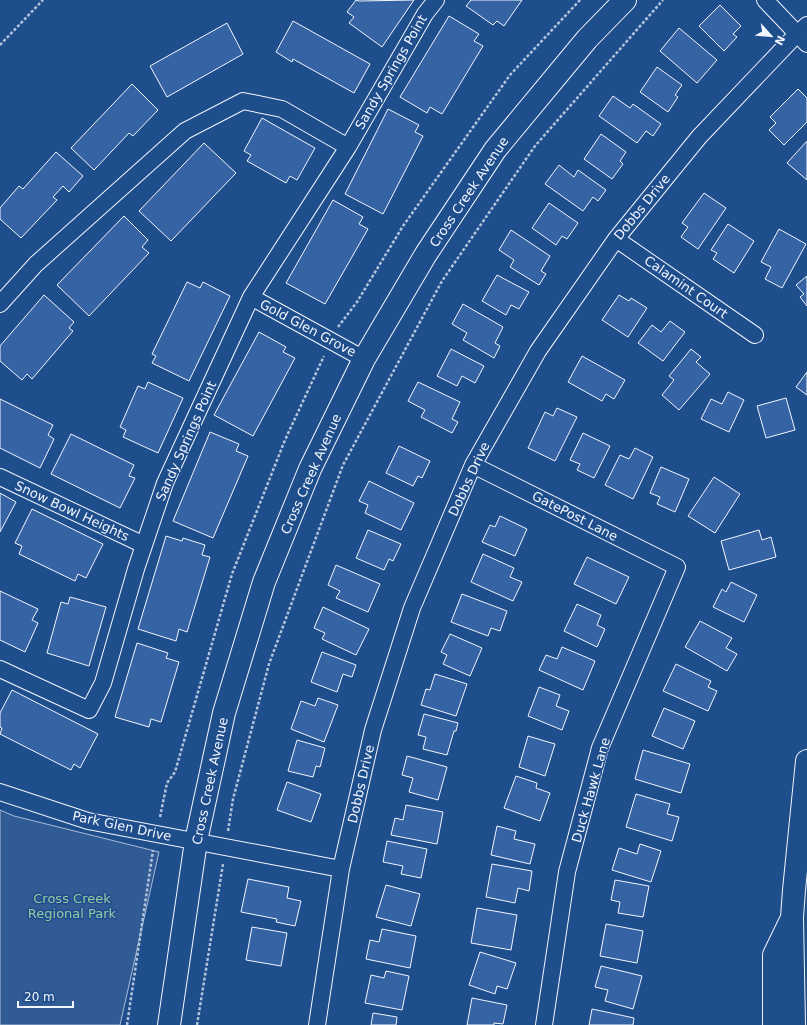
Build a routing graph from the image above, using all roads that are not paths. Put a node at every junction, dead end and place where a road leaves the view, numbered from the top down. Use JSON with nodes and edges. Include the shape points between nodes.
{"nodes":[{"id":1,"x":436,"y":0,"type":"edge"},
{"id":2,"x":625,"y":0,"type":"edge"},
{"id":3,"x":765,"y":0,"type":"edge"},
{"id":4,"x":804,"y":34,"type":"edge"},
{"id":5,"x":348,"y":147,"type":"junction"},
{"id":6,"x":616,"y":238,"type":"junction"},
{"id":7,"x":251,"y":297,"type":"junction"},
{"id":8,"x":0,"y":304,"type":"edge"},
{"id":9,"x":755,"y":335,"type":"dead end"},
{"id":10,"x":364,"y":358,"type":"junction"},
{"id":11,"x":473,"y":465,"type":"junction"},
{"id":12,"x":0,"y":477,"type":"edge"},
{"id":13,"x":144,"y":545,"type":"junction"},
{"id":14,"x":677,"y":567,"type":"joint"},
{"id":15,"x":0,"y":669,"type":"edge"},
{"id":16,"x":807,"y":761,"type":"edge"},
{"id":17,"x":0,"y":792,"type":"edge"},
{"id":18,"x":196,"y":841,"type":"junction"},
{"id":19,"x":341,"y":869,"type":"junction"},
{"id":20,"x":792,"y":917,"type":"junction"},
{"id":21,"x":169,"y":1025,"type":"edge"},
{"id":22,"x":317,"y":1025,"type":"edge"},
{"id":23,"x":544,"y":1025,"type":"edge"},
{"id":24,"x":774,"y":1025,"type":"edge"},
{"id":25,"x":794,"y":1025,"type":"edge"}],
"edges":[{"from":1,"to":5,"type":"street","name":"Sandy Springs Point","via":[[425,14]]},
{"from":2,"to":10,"type":"main road","name":"Cross Creek Avenue","via":[[587,39],[494,150],[426,254]]},
{"from":3,"to":4,"type":"street"},
{"from":4,"to":6,"type":"street","name":"Dobbs Drive","via":[[699,137]]},
{"from":5,"to":7,"type":"street","name":"Sandy Springs Point"},
{"from":5,"to":8,"type":"street","via":[[282,109],[243,101],[186,131],[36,264]]},
{"from":6,"to":9,"type":"street","name":"Calamint Court"},
{"from":6,"to":11,"type":"street","name":"Dobbs Drive","via":[[538,351]]},
{"from":7,"to":10,"type":"street","name":"Gold Glen Grove"},
{"from":7,"to":13,"type":"street","name":"Sandy Springs Point","via":[[165,483]]},
{"from":10,"to":18,"type":"main road","name":"Cross Creek Avenue","via":[[310,469],[264,582],[224,713]]},
{"from":11,"to":14,"type":"street","name":"GatePost Lane"},
{"from":11,"to":19,"type":"street","name":"Dobbs Drive","via":[[412,608],[373,730]]},
{"from":12,"to":13,"type":"street","name":"Snow Bowl Heights"},
{"from":13,"to":15,"type":"street","name":"Sandy Springs Point","via":[[103,683],[89,710]]},
{"from":14,"to":23,"type":"street","name":"Duck Hawk Lane","via":[[600,748],[567,872]]},
{"from":16,"to":20,"type":"main road"},
{"from":17,"to":18,"type":"street","name":"Park Glen Drive","via":[[88,821]]},
{"from":18,"to":19,"type":"street","name":"Park Glen Drive"},
{"from":18,"to":21,"type":"main road","name":"Cross Creek Avenue"},
{"from":19,"to":22,"type":"street","name":"Dobbs Drive"},
{"from":20,"to":24,"type":"main road","via":[[774,955]]},
{"from":20,"to":25,"type":"main road"}]}
